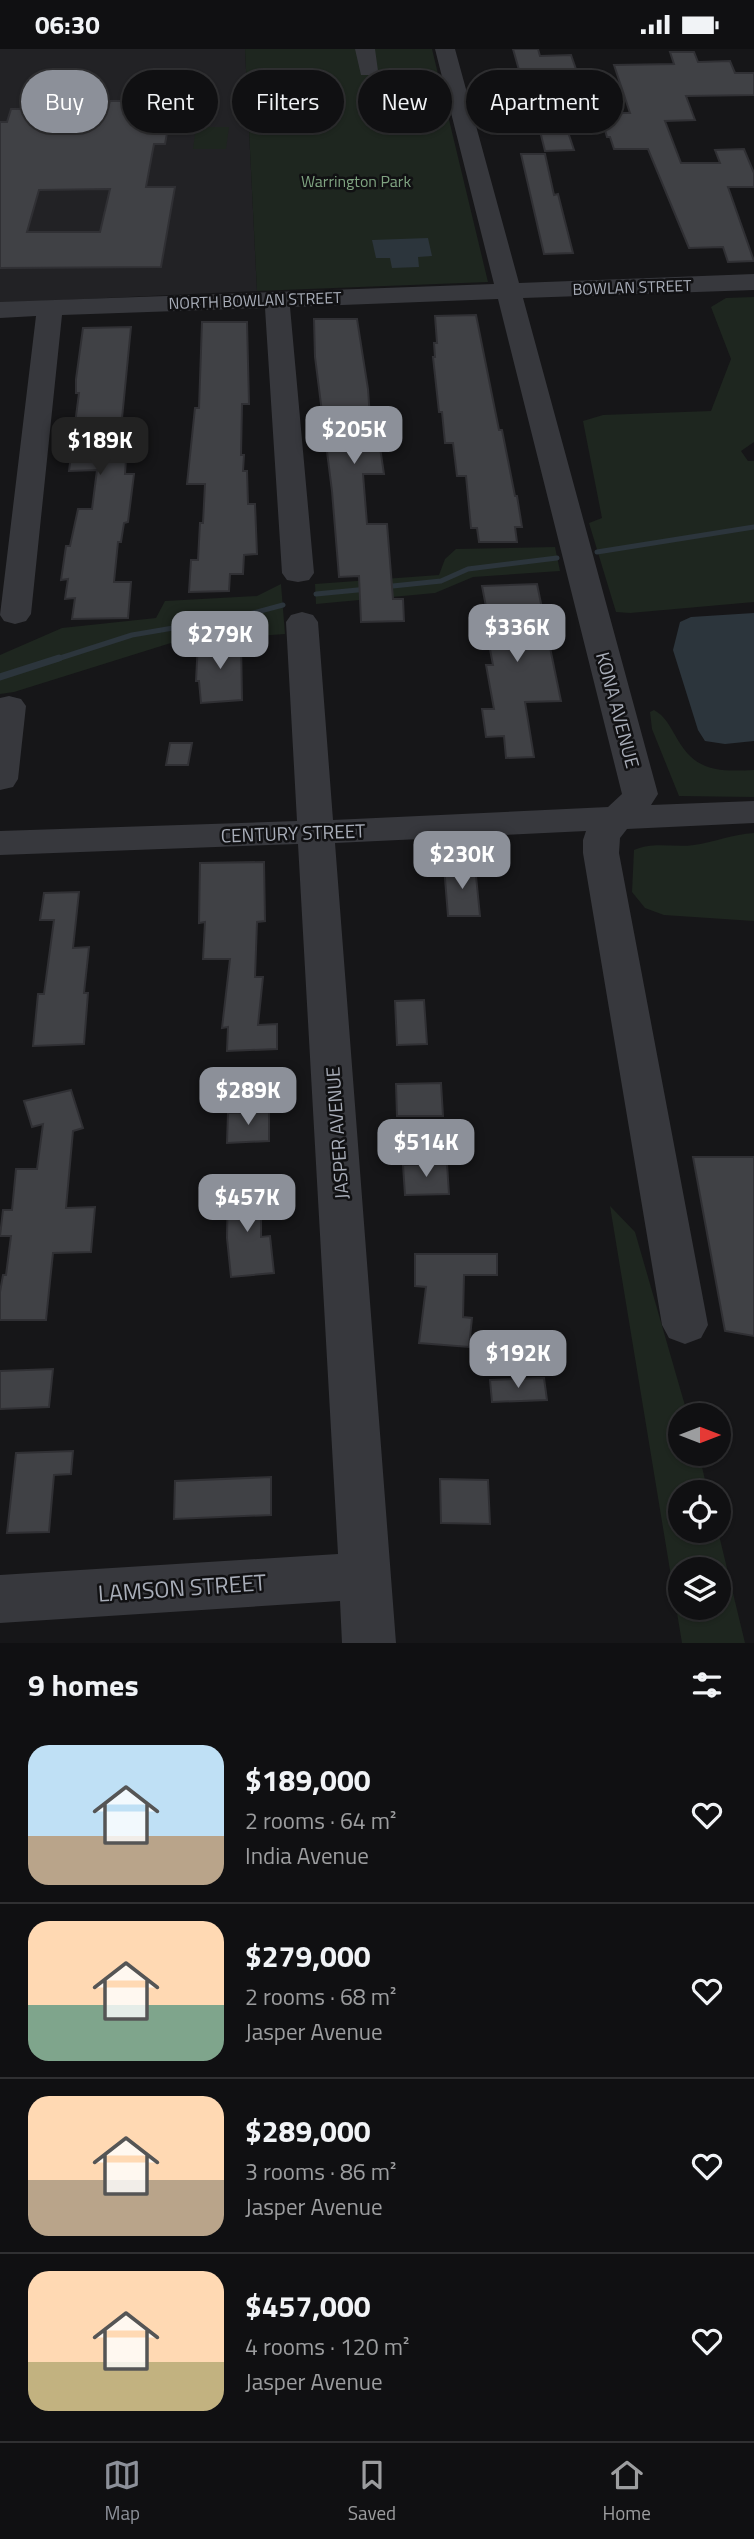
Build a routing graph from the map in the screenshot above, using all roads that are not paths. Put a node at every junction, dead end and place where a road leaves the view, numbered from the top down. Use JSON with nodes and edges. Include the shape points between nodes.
{"nodes":[{"id":1,"x":365,"y":49,"type":"edge"},
{"id":2,"x":445,"y":49,"type":"edge"},
{"id":3,"x":368,"y":70,"type":"edge"},
{"id":4,"x":754,"y":282,"type":"edge"},
{"id":5,"x":509,"y":292,"type":"junction"},
{"id":6,"x":277,"y":299,"type":"junction"},
{"id":7,"x":50,"y":308,"type":"junction"},
{"id":8,"x":0,"y":310,"type":"edge"},
{"id":9,"x":298,"y":573,"type":"dead end"},
{"id":10,"x":15,"y":614,"type":"dead end"},
{"id":11,"x":302,"y":622,"type":"dead end"},
{"id":12,"x":9,"y":706,"type":"dead end"},
{"id":13,"x":0,"y":779,"type":"edge"},
{"id":14,"x":754,"y":812,"type":"edge"},
{"id":15,"x":616,"y":819,"type":"junction"},
{"id":16,"x":317,"y":832,"type":"junction"},
{"id":17,"x":0,"y":843,"type":"edge"},
{"id":18,"x":685,"y":1325,"type":"dead end"},
{"id":19,"x":365,"y":1576,"type":"junction"},
{"id":20,"x":0,"y":1599,"type":"edge"},
{"id":21,"x":369,"y":1643,"type":"edge"}],
"edges":[{"from":1,"to":3,"type":"street"},
{"from":2,"to":5,"type":"street","name":"KONA AVENUE"},
{"from":4,"to":5,"type":"street","name":"BOWLAN STREET"},
{"from":5,"to":6,"type":"street","name":"NORTH BOWLAN STREET"},
{"from":5,"to":15,"type":"street","name":"KONA AVENUE","via":[[640,795],[633,808]]},
{"from":6,"to":7,"type":"street","name":"NORTH BOWLAN STREET"},
{"from":6,"to":9,"type":"street"},
{"from":7,"to":8,"type":"street","name":"NORTH BOWLAN STREET"},
{"from":7,"to":10,"type":"street"},
{"from":11,"to":16,"type":"street","name":"JASPER AVENUE"},
{"from":12,"to":13,"type":"street"},
{"from":14,"to":15,"type":"street","name":"CENTURY STREET"},
{"from":15,"to":16,"type":"street","name":"CENTURY STREET"},
{"from":15,"to":18,"type":"street","name":"KONA AVENUE","via":[[602,836],[601,853]]},
{"from":16,"to":17,"type":"street","name":"CENTURY STREET"},
{"from":16,"to":19,"type":"street","name":"JASPER AVENUE"},
{"from":19,"to":20,"type":"street","name":"LAMSON STREET"},
{"from":19,"to":21,"type":"street","name":"JASPER AVENUE"}]}
